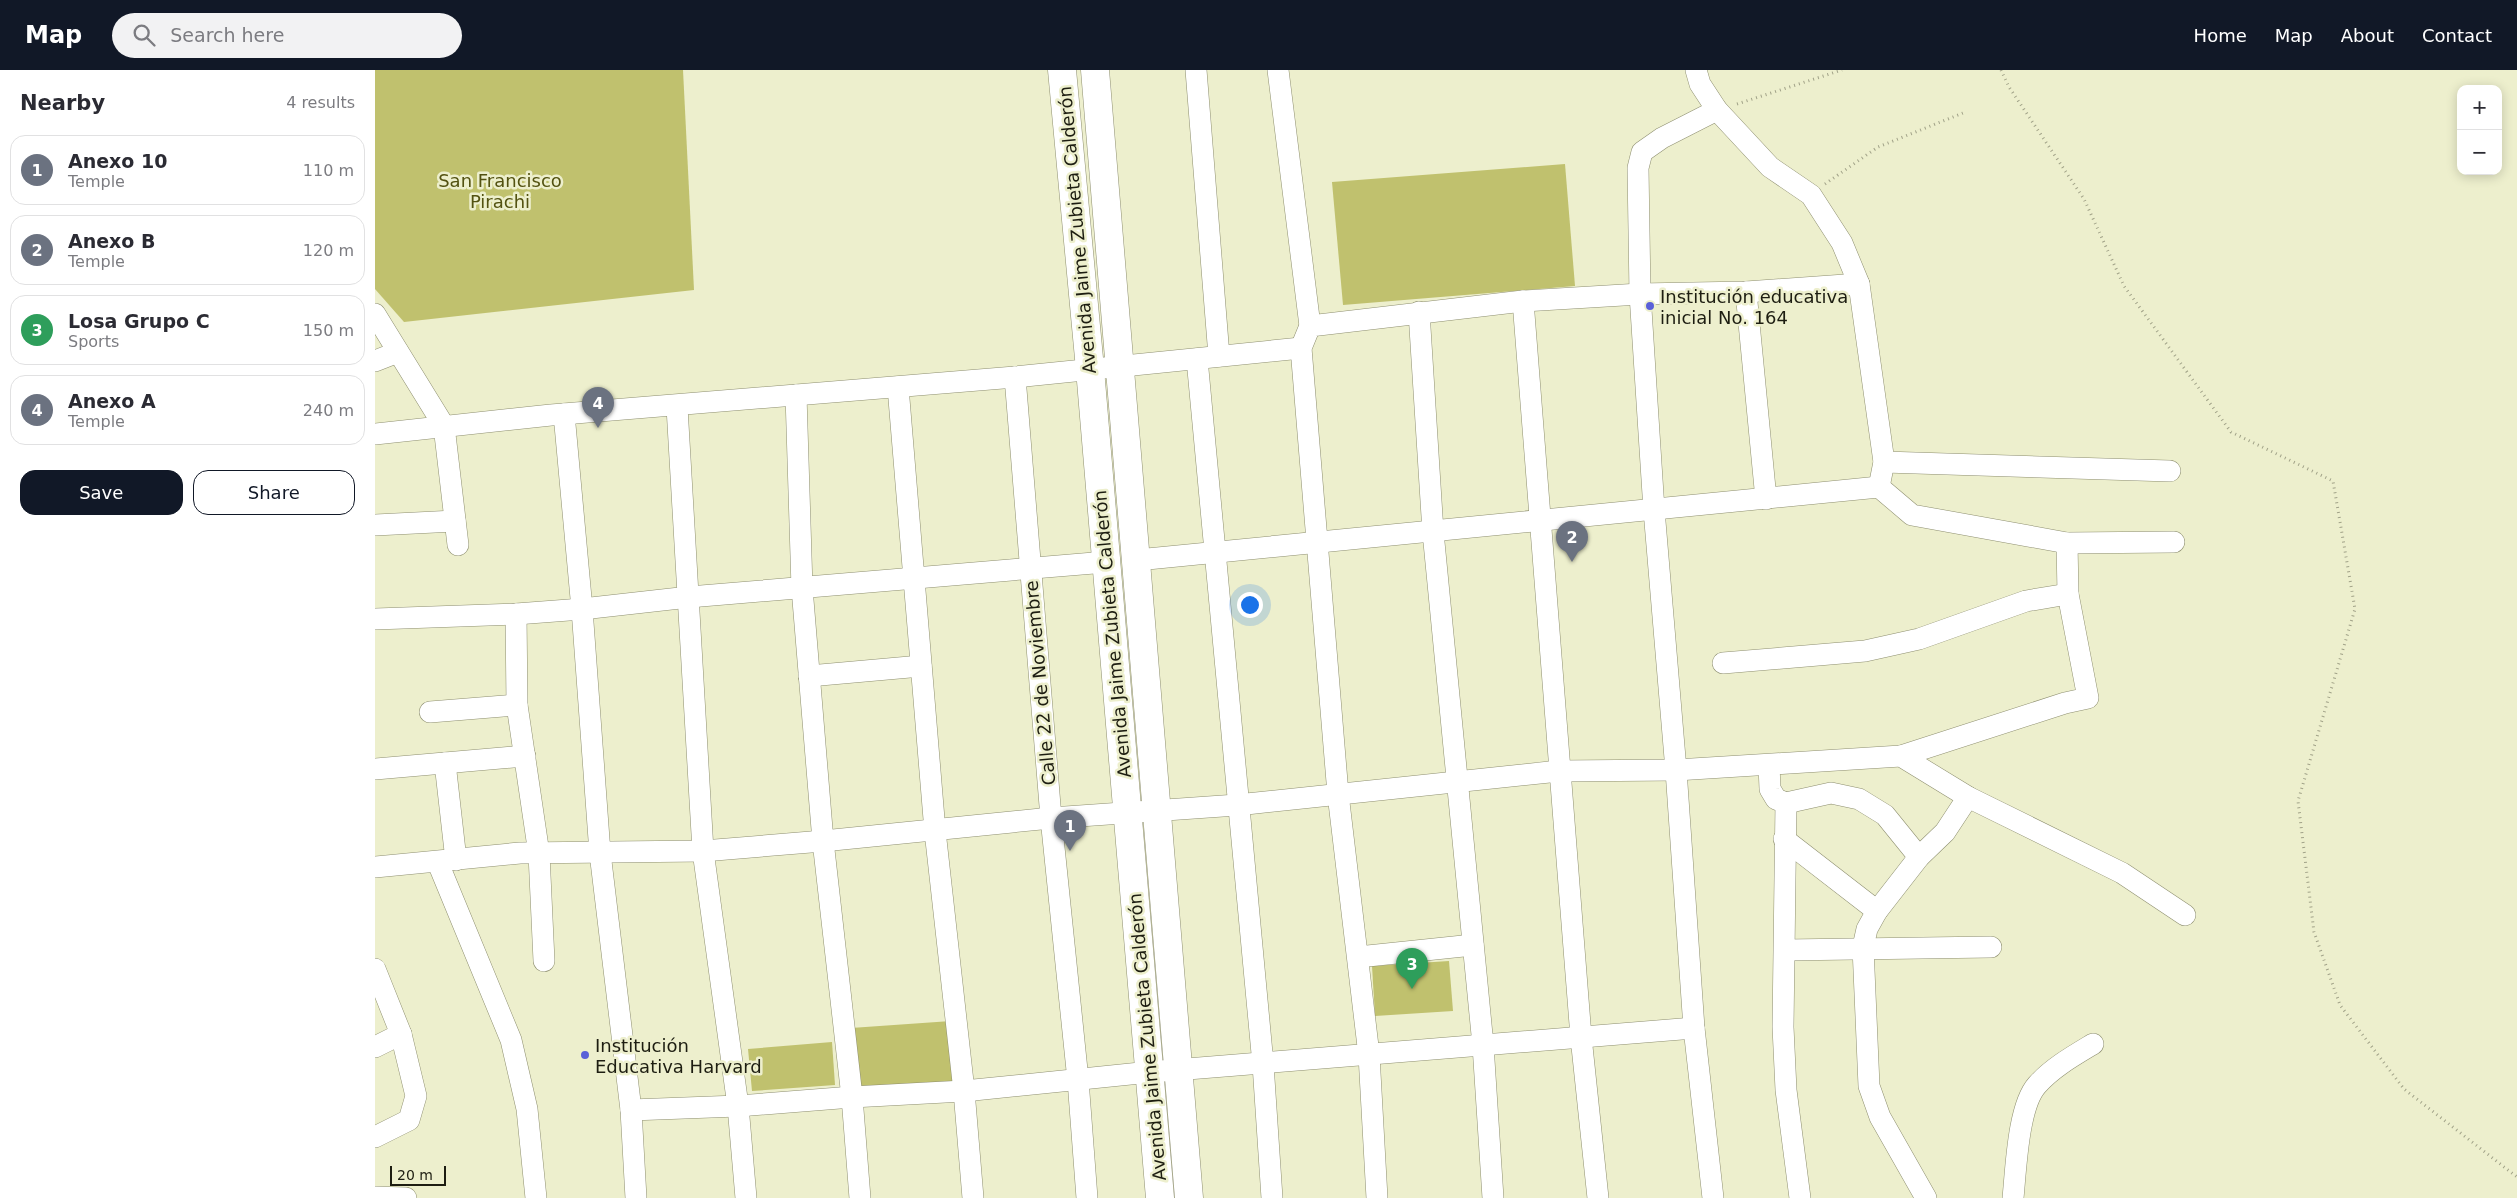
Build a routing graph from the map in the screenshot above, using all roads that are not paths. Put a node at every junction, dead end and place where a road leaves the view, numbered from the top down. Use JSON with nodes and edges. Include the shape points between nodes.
{"nodes":[{"id":1,"x":1063,"y":70,"type":"edge"},
{"id":2,"x":1095,"y":70,"type":"edge"},
{"id":3,"x":1196,"y":70,"type":"edge"},
{"id":4,"x":1278,"y":70,"type":"edge"},
{"id":5,"x":1696,"y":70,"type":"edge"},
{"id":6,"x":1717,"y":110,"type":"junction"},
{"id":7,"x":1859,"y":284,"type":"junction"},
{"id":8,"x":1746,"y":292,"type":"junction"},
{"id":9,"x":1639,"y":294,"type":"junction"},
{"id":10,"x":1523,"y":300,"type":"junction"},
{"id":11,"x":1419,"y":312,"type":"junction"},
{"id":12,"x":375,"y":314,"type":"edge"},
{"id":13,"x":1310,"y":326,"type":"junction"},
{"id":14,"x":1301,"y":348,"type":"junction"},
{"id":15,"x":398,"y":352,"type":"junction"},
{"id":16,"x":1219,"y":356,"type":"junction"},
{"id":17,"x":1197,"y":359,"type":"junction"},
{"id":18,"x":375,"y":361,"type":"edge"},
{"id":19,"x":1121,"y":365,"type":"junction"},
{"id":20,"x":1090,"y":369,"type":"junction"},
{"id":21,"x":1015,"y":376,"type":"junction"},
{"id":22,"x":898,"y":387,"type":"junction"},
{"id":23,"x":796,"y":395,"type":"junction"},
{"id":24,"x":677,"y":406,"type":"junction"},
{"id":25,"x":564,"y":414,"type":"junction"},
{"id":26,"x":444,"y":426,"type":"junction"},
{"id":27,"x":375,"y":434,"type":"edge"},
{"id":28,"x":1883,"y":462,"type":"junction"},
{"id":29,"x":2170,"y":471,"type":"dead end"},
{"id":30,"x":1879,"y":486,"type":"junction"},
{"id":31,"x":1766,"y":499,"type":"junction"},
{"id":32,"x":1654,"y":510,"type":"junction"},
{"id":33,"x":1541,"y":519,"type":"junction"},
{"id":34,"x":455,"y":521,"type":"junction"},
{"id":35,"x":375,"y":525,"type":"edge"},
{"id":36,"x":1433,"y":532,"type":"junction"},
{"id":37,"x":1317,"y":542,"type":"junction"},
{"id":38,"x":2174,"y":542,"type":"dead end"},
{"id":39,"x":2067,"y":543,"type":"junction"},
{"id":40,"x":458,"y":545,"type":"dead end"},
{"id":41,"x":1215,"y":552,"type":"junction"},
{"id":42,"x":1137,"y":560,"type":"junction"},
{"id":43,"x":1106,"y":562,"type":"junction"},
{"id":44,"x":1031,"y":569,"type":"junction"},
{"id":45,"x":914,"y":578,"type":"junction"},
{"id":46,"x":802,"y":588,"type":"junction"},
{"id":47,"x":2068,"y":594,"type":"junction"},
{"id":48,"x":689,"y":597,"type":"junction"},
{"id":49,"x":582,"y":609,"type":"junction"},
{"id":50,"x":516,"y":614,"type":"junction"},
{"id":51,"x":375,"y":619,"type":"edge"},
{"id":52,"x":1723,"y":663,"type":"dead end"},
{"id":53,"x":921,"y":666,"type":"junction"},
{"id":54,"x":809,"y":676,"type":"junction"},
{"id":55,"x":517,"y":705,"type":"junction"},
{"id":56,"x":430,"y":712,"type":"dead end"},
{"id":57,"x":525,"y":756,"type":"junction"},
{"id":58,"x":1901,"y":756,"type":"junction"},
{"id":59,"x":445,"y":763,"type":"junction"},
{"id":60,"x":1769,"y":765,"type":"junction"},
{"id":61,"x":375,"y":768,"type":"edge"},
{"id":62,"x":1676,"y":770,"type":"junction"},
{"id":63,"x":1559,"y":772,"type":"junction"},
{"id":64,"x":1456,"y":782,"type":"junction"},
{"id":65,"x":1338,"y":794,"type":"junction"},
{"id":66,"x":1968,"y":797,"type":"junction"},
{"id":67,"x":1786,"y":803,"type":"junction"},
{"id":68,"x":1237,"y":806,"type":"junction"},
{"id":69,"x":1157,"y":810,"type":"junction"},
{"id":70,"x":1127,"y":812,"type":"junction"},
{"id":71,"x":1051,"y":818,"type":"junction"},
{"id":72,"x":935,"y":831,"type":"junction"},
{"id":73,"x":1784,"y":838,"type":"junction"},
{"id":74,"x":823,"y":841,"type":"junction"},
{"id":75,"x":703,"y":851,"type":"junction"},
{"id":76,"x":600,"y":853,"type":"junction"},
{"id":77,"x":539,"y":854,"type":"junction"},
{"id":78,"x":1919,"y":857,"type":"junction"},
{"id":79,"x":447,"y":861,"type":"junction"},
{"id":80,"x":375,"y":868,"type":"edge"},
{"id":81,"x":1877,"y":911,"type":"junction"},
{"id":82,"x":2185,"y":915,"type":"dead end"},
{"id":83,"x":1473,"y":945,"type":"junction"},
{"id":84,"x":1863,"y":947,"type":"junction"},
{"id":85,"x":1991,"y":947,"type":"dead end"},
{"id":86,"x":1785,"y":950,"type":"junction"},
{"id":87,"x":1357,"y":957,"type":"junction"},
{"id":88,"x":544,"y":961,"type":"dead end"},
{"id":89,"x":375,"y":969,"type":"edge"},
{"id":90,"x":1694,"y":1028,"type":"junction"},
{"id":91,"x":401,"y":1034,"type":"junction"},
{"id":92,"x":1581,"y":1037,"type":"junction"},
{"id":93,"x":2093,"y":1044,"type":"dead end"},
{"id":94,"x":1483,"y":1045,"type":"junction"},
{"id":95,"x":375,"y":1047,"type":"edge"},
{"id":96,"x":1369,"y":1055,"type":"junction"},
{"id":97,"x":1263,"y":1064,"type":"junction"},
{"id":98,"x":1179,"y":1070,"type":"junction"},
{"id":99,"x":1150,"y":1072,"type":"junction"},
{"id":100,"x":1078,"y":1080,"type":"junction"},
{"id":101,"x":964,"y":1091,"type":"junction"},
{"id":102,"x":852,"y":1097,"type":"junction"},
{"id":103,"x":738,"y":1106,"type":"junction"},
{"id":104,"x":631,"y":1110,"type":"junction"},
{"id":105,"x":375,"y":1137,"type":"edge"},
{"id":106,"x":375,"y":1197,"type":"edge"},
{"id":107,"x":406,"y":1198,"type":"edge"},
{"id":108,"x":536,"y":1198,"type":"edge"},
{"id":109,"x":636,"y":1198,"type":"edge"},
{"id":110,"x":746,"y":1198,"type":"edge"},
{"id":111,"x":860,"y":1198,"type":"edge"},
{"id":112,"x":973,"y":1198,"type":"edge"},
{"id":113,"x":1087,"y":1198,"type":"edge"},
{"id":114,"x":1160,"y":1198,"type":"edge"},
{"id":115,"x":1189,"y":1198,"type":"edge"},
{"id":116,"x":1272,"y":1198,"type":"edge"},
{"id":117,"x":1377,"y":1198,"type":"edge"},
{"id":118,"x":1493,"y":1198,"type":"edge"},
{"id":119,"x":1598,"y":1198,"type":"edge"},
{"id":120,"x":1713,"y":1198,"type":"edge"},
{"id":121,"x":1800,"y":1198,"type":"edge"},
{"id":122,"x":1926,"y":1198,"type":"edge"},
{"id":123,"x":2013,"y":1198,"type":"edge"}],
"edges":[{"from":1,"to":20,"type":"street","name":"Avenida Jaime Zubieta Calderón"},
{"from":2,"to":19,"type":"street","name":"Avenida Jaime Zubieta Calderón"},
{"from":3,"to":16,"type":"street"},
{"from":4,"to":13,"type":"street"},
{"from":5,"to":6,"type":"street","via":[[1700,84]]},
{"from":6,"to":7,"type":"street","via":[[1770,167],[1811,195],[1842,243]]},
{"from":6,"to":9,"type":"street","via":[[1642,152],[1638,168]]},
{"from":7,"to":8,"type":"street"},
{"from":7,"to":28,"type":"street"},
{"from":8,"to":9,"type":"street"},
{"from":8,"to":31,"type":"street"},
{"from":9,"to":10,"type":"street"},
{"from":9,"to":32,"type":"street"},
{"from":10,"to":11,"type":"street"},
{"from":10,"to":33,"type":"street"},
{"from":11,"to":13,"type":"street"},
{"from":11,"to":36,"type":"street"},
{"from":12,"to":15,"type":"street"},
{"from":13,"to":14,"type":"street"},
{"from":14,"to":16,"type":"street"},
{"from":14,"to":37,"type":"street"},
{"from":15,"to":18,"type":"street"},
{"from":15,"to":26,"type":"street"},
{"from":16,"to":17,"type":"street"},
{"from":17,"to":19,"type":"street"},
{"from":17,"to":41,"type":"street"},
{"from":19,"to":20,"type":"street"},
{"from":19,"to":42,"type":"street","name":"Avenida Jaime Zubieta Calderón"},
{"from":20,"to":21,"type":"street"},
{"from":20,"to":43,"type":"street","name":"Avenida Jaime Zubieta Calderón"},
{"from":21,"to":22,"type":"street"},
{"from":21,"to":44,"type":"street","name":"Calle 22 de Noviembre"},
{"from":22,"to":23,"type":"street"},
{"from":22,"to":45,"type":"street"},
{"from":23,"to":24,"type":"street"},
{"from":23,"to":46,"type":"street"},
{"from":24,"to":25,"type":"street"},
{"from":24,"to":48,"type":"street"},
{"from":25,"to":26,"type":"street"},
{"from":25,"to":49,"type":"street"},
{"from":26,"to":27,"type":"street"},
{"from":26,"to":34,"type":"street"},
{"from":28,"to":29,"type":"street"},
{"from":28,"to":30,"type":"street"},
{"from":30,"to":31,"type":"street"},
{"from":30,"to":39,"type":"street","via":[[1912,515]]},
{"from":31,"to":32,"type":"street"},
{"from":32,"to":33,"type":"street"},
{"from":32,"to":62,"type":"street"},
{"from":33,"to":36,"type":"street"},
{"from":33,"to":63,"type":"street"},
{"from":34,"to":35,"type":"street"},
{"from":34,"to":40,"type":"street"},
{"from":36,"to":37,"type":"street"},
{"from":36,"to":64,"type":"street"},
{"from":37,"to":41,"type":"street"},
{"from":37,"to":65,"type":"street"},
{"from":38,"to":39,"type":"street"},
{"from":39,"to":47,"type":"street"},
{"from":41,"to":42,"type":"street"},
{"from":41,"to":68,"type":"street"},
{"from":42,"to":69,"type":"street","name":"Avenida Jaime Zubieta Calderón"},
{"from":43,"to":44,"type":"street"},
{"from":43,"to":70,"type":"street","name":"Avenida Jaime Zubieta Calderón"},
{"from":44,"to":45,"type":"street"},
{"from":44,"to":71,"type":"street","name":"Calle 22 de Noviembre"},
{"from":45,"to":46,"type":"street"},
{"from":45,"to":53,"type":"street"},
{"from":46,"to":48,"type":"street"},
{"from":46,"to":54,"type":"street"},
{"from":47,"to":52,"type":"street","via":[[2026,601],[1919,639],[1865,651]]},
{"from":47,"to":58,"type":"street","via":[[2088,698]]},
{"from":48,"to":49,"type":"street"},
{"from":48,"to":75,"type":"street"},
{"from":49,"to":50,"type":"street"},
{"from":49,"to":76,"type":"street"},
{"from":50,"to":51,"type":"street"},
{"from":50,"to":55,"type":"street"},
{"from":53,"to":54,"type":"street"},
{"from":53,"to":72,"type":"street"},
{"from":54,"to":74,"type":"street"},
{"from":55,"to":56,"type":"street"},
{"from":55,"to":57,"type":"street"},
{"from":57,"to":59,"type":"street"},
{"from":57,"to":77,"type":"street"},
{"from":58,"to":60,"type":"street"},
{"from":58,"to":66,"type":"street"},
{"from":59,"to":61,"type":"street"},
{"from":59,"to":79,"type":"street"},
{"from":60,"to":62,"type":"street"},
{"from":60,"to":67,"type":"street","via":[[1770,789],[1775,799]]},
{"from":62,"to":63,"type":"street"},
{"from":62,"to":90,"type":"street"},
{"from":63,"to":64,"type":"street"},
{"from":63,"to":92,"type":"street"},
{"from":64,"to":65,"type":"street"},
{"from":64,"to":83,"type":"street"},
{"from":65,"to":68,"type":"street"},
{"from":65,"to":87,"type":"street"},
{"from":66,"to":78,"type":"street","via":[[1945,832]]},
{"from":66,"to":82,"type":"street","via":[[2122,874]]},
{"from":67,"to":73,"type":"street"},
{"from":67,"to":78,"type":"street","via":[[1831,793],[1859,799],[1885,815]]},
{"from":68,"to":69,"type":"street"},
{"from":68,"to":97,"type":"street"},
{"from":69,"to":70,"type":"street"},
{"from":69,"to":98,"type":"street","name":"Avenida Jaime Zubieta Calderón"},
{"from":70,"to":71,"type":"street"},
{"from":70,"to":99,"type":"street","name":"Avenida Jaime Zubieta Calderón"},
{"from":71,"to":72,"type":"street"},
{"from":71,"to":100,"type":"street","name":"Calle 22 de Noviembre"},
{"from":72,"to":74,"type":"street"},
{"from":72,"to":101,"type":"street"},
{"from":73,"to":81,"type":"street"},
{"from":73,"to":86,"type":"street"},
{"from":74,"to":75,"type":"street"},
{"from":74,"to":102,"type":"street"},
{"from":75,"to":76,"type":"street"},
{"from":75,"to":103,"type":"street"},
{"from":76,"to":77,"type":"street"},
{"from":76,"to":104,"type":"street"},
{"from":77,"to":79,"type":"street"},
{"from":77,"to":88,"type":"street"},
{"from":78,"to":81,"type":"street"},
{"from":79,"to":80,"type":"street"},
{"from":79,"to":108,"type":"street","via":[[511,1040],[527,1109]]},
{"from":81,"to":84,"type":"street","via":[[1867,929]]},
{"from":83,"to":87,"type":"street"},
{"from":83,"to":94,"type":"street"},
{"from":84,"to":85,"type":"street"},
{"from":84,"to":86,"type":"street"},
{"from":84,"to":122,"type":"street","via":[[1869,1086],[1880,1117]]},
{"from":86,"to":121,"type":"street","via":[[1783,1027],[1786,1090]]},
{"from":87,"to":96,"type":"street"},
{"from":89,"to":91,"type":"street"},
{"from":90,"to":92,"type":"street"},
{"from":90,"to":120,"type":"street"},
{"from":91,"to":95,"type":"street"},
{"from":91,"to":105,"type":"street","via":[[416,1096],[409,1120]]},
{"from":92,"to":94,"type":"street"},
{"from":92,"to":119,"type":"street"},
{"from":93,"to":123,"type":"street","via":[[2055,1069],[2035,1087],[2023,1112]]},
{"from":94,"to":96,"type":"street"},
{"from":94,"to":118,"type":"street"},
{"from":96,"to":97,"type":"street"},
{"from":96,"to":117,"type":"street"},
{"from":97,"to":98,"type":"street"},
{"from":97,"to":116,"type":"street"},
{"from":98,"to":99,"type":"street"},
{"from":98,"to":115,"type":"street","name":"Avenida Jaime Zubieta Calderón"},
{"from":99,"to":100,"type":"street"},
{"from":99,"to":114,"type":"street","name":"Avenida Jaime Zubieta Calderón"},
{"from":100,"to":101,"type":"street"},
{"from":100,"to":113,"type":"street","name":"Calle 22 de Noviembre"},
{"from":101,"to":102,"type":"street"},
{"from":101,"to":112,"type":"street"},
{"from":102,"to":103,"type":"street"},
{"from":102,"to":111,"type":"street"},
{"from":103,"to":104,"type":"street"},
{"from":103,"to":110,"type":"street"},
{"from":104,"to":109,"type":"street"},
{"from":106,"to":107,"type":"street"}]}
